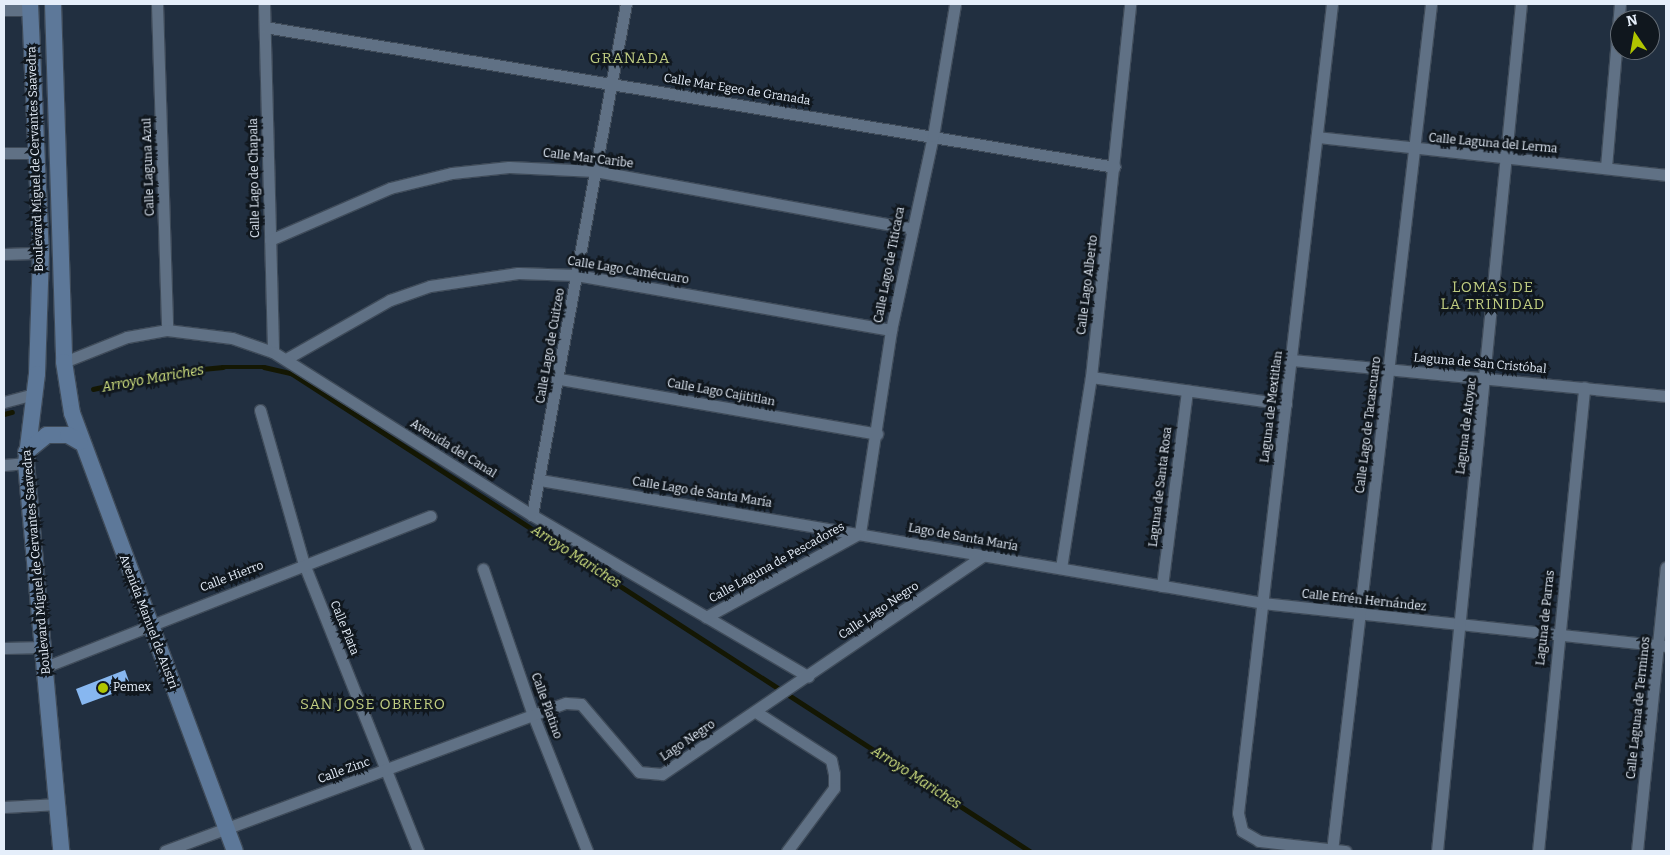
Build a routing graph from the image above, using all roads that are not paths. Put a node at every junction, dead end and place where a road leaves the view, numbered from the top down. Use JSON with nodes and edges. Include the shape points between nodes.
{"nodes":[{"id":1,"x":53,"y":4,"type":"edge"},
{"id":2,"x":157,"y":4,"type":"edge"},
{"id":3,"x":264,"y":4,"type":"edge"},
{"id":4,"x":626,"y":4,"type":"edge"},
{"id":5,"x":955,"y":4,"type":"edge"},
{"id":6,"x":1130,"y":4,"type":"edge"},
{"id":7,"x":1332,"y":4,"type":"edge"},
{"id":8,"x":1431,"y":4,"type":"edge"},
{"id":9,"x":1521,"y":4,"type":"edge"},
{"id":10,"x":1620,"y":4,"type":"edge"},
{"id":11,"x":31,"y":7,"type":"edge"},
{"id":12,"x":4,"y":10,"type":"edge"},
{"id":13,"x":265,"y":27,"type":"junction"},
{"id":14,"x":612,"y":84,"type":"junction"},
{"id":15,"x":933,"y":136,"type":"junction"},
{"id":16,"x":1317,"y":137,"type":"junction"},
{"id":17,"x":1415,"y":151,"type":"junction"},
{"id":18,"x":4,"y":153,"type":"edge"},
{"id":19,"x":38,"y":153,"type":"junction"},
{"id":20,"x":1507,"y":159,"type":"junction"},
{"id":21,"x":1606,"y":166,"type":"junction"},
{"id":22,"x":1115,"y":167,"type":"junction"},
{"id":23,"x":595,"y":171,"type":"junction"},
{"id":24,"x":1666,"y":175,"type":"edge"},
{"id":25,"x":910,"y":228,"type":"junction"},
{"id":26,"x":270,"y":240,"type":"junction"},
{"id":27,"x":41,"y":253,"type":"junction"},
{"id":28,"x":4,"y":254,"type":"edge"},
{"id":29,"x":576,"y":275,"type":"junction"},
{"id":30,"x":167,"y":330,"type":"junction"},
{"id":31,"x":891,"y":330,"type":"junction"},
{"id":32,"x":273,"y":352,"type":"junction"},
{"id":33,"x":286,"y":359,"type":"junction"},
{"id":34,"x":1292,"y":360,"type":"junction"},
{"id":35,"x":64,"y":362,"type":"junction"},
{"id":36,"x":1389,"y":369,"type":"junction"},
{"id":37,"x":37,"y":374,"type":"junction"},
{"id":38,"x":1091,"y":377,"type":"junction"},
{"id":39,"x":560,"y":379,"type":"junction"},
{"id":40,"x":1486,"y":379,"type":"junction"},
{"id":41,"x":1584,"y":387,"type":"junction"},
{"id":42,"x":67,"y":391,"type":"joint"},
{"id":43,"x":1186,"y":391,"type":"junction"},
{"id":44,"x":34,"y":394,"type":"junction"},
{"id":45,"x":1666,"y":396,"type":"edge"},
{"id":46,"x":4,"y":402,"type":"edge"},
{"id":47,"x":1286,"y":404,"type":"junction"},
{"id":48,"x":260,"y":410,"type":"dead end"},
{"id":49,"x":877,"y":434,"type":"junction"},
{"id":50,"x":80,"y":442,"type":"junction"},
{"id":51,"x":26,"y":458,"type":"junction"},
{"id":52,"x":4,"y":465,"type":"edge"},
{"id":53,"x":540,"y":480,"type":"junction"},
{"id":54,"x":532,"y":515,"type":"junction"},
{"id":55,"x":431,"y":516,"type":"dead end"},
{"id":56,"x":860,"y":533,"type":"junction"},
{"id":57,"x":984,"y":556,"type":"junction"},
{"id":58,"x":304,"y":564,"type":"junction"},
{"id":59,"x":1666,"y":567,"type":"edge"},
{"id":60,"x":1061,"y":568,"type":"junction"},
{"id":61,"x":483,"y":569,"type":"dead end"},
{"id":62,"x":1162,"y":586,"type":"junction"},
{"id":63,"x":1263,"y":603,"type":"junction"},
{"id":64,"x":1360,"y":616,"type":"junction"},
{"id":65,"x":706,"y":617,"type":"junction"},
{"id":66,"x":148,"y":625,"type":"junction"},
{"id":67,"x":1457,"y":625,"type":"junction"},
{"id":68,"x":1558,"y":636,"type":"junction"},
{"id":69,"x":1663,"y":646,"type":"edge"},
{"id":70,"x":44,"y":647,"type":"junction"},
{"id":71,"x":4,"y":648,"type":"edge"},
{"id":72,"x":45,"y":667,"type":"junction"},
{"id":73,"x":808,"y":676,"type":"junction"},
{"id":74,"x":790,"y":688,"type":"joint"},
{"id":75,"x":756,"y":712,"type":"junction"},
{"id":76,"x":533,"y":715,"type":"junction"},
{"id":77,"x":386,"y":770,"type":"junction"},
{"id":78,"x":58,"y":804,"type":"junction"},
{"id":79,"x":4,"y":808,"type":"edge"},
{"id":80,"x":226,"y":829,"type":"junction"},
{"id":81,"x":1332,"y":850,"type":"edge"},
{"id":82,"x":61,"y":851,"type":"edge"},
{"id":83,"x":165,"y":851,"type":"edge"},
{"id":84,"x":235,"y":851,"type":"edge"},
{"id":85,"x":418,"y":851,"type":"edge"},
{"id":86,"x":587,"y":851,"type":"edge"},
{"id":87,"x":787,"y":851,"type":"edge"},
{"id":88,"x":1344,"y":851,"type":"edge"},
{"id":89,"x":1437,"y":851,"type":"edge"},
{"id":90,"x":1538,"y":851,"type":"edge"},
{"id":91,"x":1637,"y":851,"type":"edge"}],
"edges":[{"from":1,"to":35,"type":"main road","name":"Boulevard Miguel de Cervantes Saavedra"},
{"from":2,"to":30,"type":"street","name":"Calle Laguna Azul"},
{"from":3,"to":13,"type":"street","name":"Calle Lago de Chapala"},
{"from":4,"to":14,"type":"street","name":"Calle Lago de Cuitzeo"},
{"from":5,"to":15,"type":"street","name":"Calle Lago de Titicaca"},
{"from":6,"to":22,"type":"street","name":"Calle Lago Alberto"},
{"from":7,"to":16,"type":"street","name":"Laguna de Mextitlan"},
{"from":8,"to":17,"type":"street","name":"Calle Lago de Tacascuaro"},
{"from":9,"to":20,"type":"street","name":"Laguna de Atoyac"},
{"from":10,"to":21,"type":"street"},
{"from":11,"to":12,"type":"street"},
{"from":11,"to":19,"type":"main road","name":"Boulevard Miguel de Cervantes Saavedra"},
{"from":13,"to":14,"type":"street","name":"Calle Mar Egeo de Granada"},
{"from":13,"to":26,"type":"street","name":"Calle Lago de Chapala"},
{"from":14,"to":15,"type":"street","name":"Calle Mar Egeo de Granada"},
{"from":14,"to":23,"type":"street","name":"Calle Lago de Cuitzeo"},
{"from":15,"to":22,"type":"street","name":"Calle Mar Egeo de Granada"},
{"from":15,"to":25,"type":"street","name":"Calle Lago de Titicaca"},
{"from":16,"to":17,"type":"street","name":"Calle Laguna del Lerma"},
{"from":16,"to":34,"type":"street","name":"Laguna de Mextitlan"},
{"from":17,"to":20,"type":"street","name":"Calle Laguna del Lerma"},
{"from":17,"to":36,"type":"street","name":"Calle Lago de Tacascuaro"},
{"from":18,"to":19,"type":"street"},
{"from":19,"to":27,"type":"main road","name":"Boulevard Miguel de Cervantes Saavedra"},
{"from":20,"to":21,"type":"street","name":"Calle Laguna del Lerma"},
{"from":20,"to":40,"type":"street","name":"Laguna de Atoyac"},
{"from":21,"to":24,"type":"street","name":"Calle Laguna del Lerma"},
{"from":22,"to":38,"type":"street","name":"Calle Lago Alberto"},
{"from":23,"to":25,"type":"street","name":"Calle Mar Caribe"},
{"from":23,"to":26,"type":"street","name":"Calle Mar Caribe","via":[[508,167],[452,173],[390,188]]},
{"from":23,"to":29,"type":"street","name":"Calle Lago de Cuitzeo"},
{"from":25,"to":31,"type":"street","name":"Calle Lago de Titicaca"},
{"from":26,"to":32,"type":"street","name":"Calle Lago de Chapala"},
{"from":27,"to":28,"type":"street"},
{"from":27,"to":37,"type":"main road","name":"Boulevard Miguel de Cervantes Saavedra"},
{"from":29,"to":31,"type":"street","name":"Calle Lago Camécuaro"},
{"from":29,"to":33,"type":"street","name":"Calle Lago Camécuaro","via":[[518,273],[430,286],[344,322]]},
{"from":29,"to":39,"type":"street","name":"Calle Lago de Cuitzeo"},
{"from":30,"to":32,"type":"street","name":"Avenida del Canal","via":[[232,338]]},
{"from":30,"to":35,"type":"street","name":"Avenida del Canal","via":[[127,337]]},
{"from":31,"to":49,"type":"street","name":"Calle Lago de Titicaca"},
{"from":32,"to":33,"type":"street","name":"Avenida del Canal"},
{"from":33,"to":54,"type":"street","name":"Avenida del Canal"},
{"from":34,"to":36,"type":"street","name":"Laguna de San Cristóbal"},
{"from":34,"to":47,"type":"street","name":"Laguna de Mextitlan"},
{"from":35,"to":37,"type":"main road"},
{"from":35,"to":42,"type":"main road","name":"Boulevard Miguel de Cervantes Saavedra"},
{"from":36,"to":40,"type":"street","name":"Laguna de San Cristóbal"},
{"from":36,"to":64,"type":"street","name":"Calle Lago de Tacascuaro"},
{"from":37,"to":44,"type":"main road","name":"Boulevard Miguel de Cervantes Saavedra"},
{"from":38,"to":43,"type":"street"},
{"from":38,"to":60,"type":"street","name":"Calle Lago Alberto"},
{"from":39,"to":49,"type":"street","name":"Calle Lago Cajititlan"},
{"from":39,"to":53,"type":"street","name":"Calle Lago de Cuitzeo"},
{"from":40,"to":41,"type":"street","name":"Laguna de San Cristóbal"},
{"from":40,"to":67,"type":"street","name":"Laguna de Atoyac"},
{"from":41,"to":45,"type":"street","name":"Laguna de San Cristóbal"},
{"from":41,"to":68,"type":"street","name":"Laguna de Parras"},
{"from":42,"to":50,"type":"main road","name":"Avenida Manuel de Austri"},
{"from":43,"to":47,"type":"street"},
{"from":43,"to":62,"type":"street","name":"Laguna de Santa Rosa"},
{"from":44,"to":46,"type":"street"},
{"from":44,"to":51,"type":"main road","name":"Boulevard Miguel de Cervantes Saavedra"},
{"from":47,"to":63,"type":"street","name":"Laguna de Mextitlan"},
{"from":48,"to":58,"type":"street","name":"Calle Plata"},
{"from":49,"to":56,"type":"street","name":"Calle Lago de Titicaca"},
{"from":50,"to":51,"type":"main road","via":[[68,435],[47,435]]},
{"from":50,"to":66,"type":"main road","name":"Avenida Manuel de Austri"},
{"from":51,"to":52,"type":"street"},
{"from":51,"to":70,"type":"main road","name":"Boulevard Miguel de Cervantes Saavedra"},
{"from":53,"to":54,"type":"street","name":"Calle Lago de Cuitzeo"},
{"from":53,"to":56,"type":"street","name":"Calle Lago de Santa María"},
{"from":54,"to":65,"type":"street","name":"Avenida del Canal"},
{"from":55,"to":58,"type":"street","name":"Calle Hierro"},
{"from":56,"to":57,"type":"street","name":"Lago de Santa María"},
{"from":56,"to":65,"type":"street","name":"Calle Laguna de Pescadores"},
{"from":57,"to":60,"type":"street","name":"Lago de Santa María"},
{"from":57,"to":73,"type":"street","name":"Calle Lago Negro"},
{"from":58,"to":66,"type":"street","name":"Calle Hierro"},
{"from":58,"to":77,"type":"street","name":"Calle Plata"},
{"from":59,"to":69,"type":"street","name":"Calle Laguna de Terminos"},
{"from":60,"to":62,"type":"street","name":"Calle Efrén Hernández"},
{"from":61,"to":76,"type":"street","name":"Calle Platino"},
{"from":62,"to":63,"type":"street","name":"Calle Efrén Hernández"},
{"from":63,"to":64,"type":"street","name":"Calle Efrén Hernández"},
{"from":63,"to":81,"type":"street","name":"Laguna de Mextitlan","via":[[1239,825],[1252,838]]},
{"from":64,"to":67,"type":"street","name":"Calle Efrén Hernández"},
{"from":64,"to":81,"type":"street","name":"Calle Lago de Tacascuaro"},
{"from":65,"to":73,"type":"street","name":"Avenida del Canal"},
{"from":66,"to":72,"type":"street","name":"Calle Hierro"},
{"from":66,"to":80,"type":"main road","name":"Avenida Manuel de Austri"},
{"from":67,"to":68,"type":"street","name":"Calle Efrén Hernández"},
{"from":67,"to":89,"type":"street","name":"Laguna de Atoyac"},
{"from":68,"to":69,"type":"street","name":"Calle Efrén Hernández"},
{"from":68,"to":90,"type":"street","name":"Laguna de Parras"},
{"from":69,"to":91,"type":"street","name":"Calle Laguna de Terminos"},
{"from":70,"to":71,"type":"street"},
{"from":70,"to":72,"type":"main road","name":"Boulevard Miguel de Cervantes Saavedra"},
{"from":72,"to":78,"type":"main road","name":"Boulevard Miguel de Cervantes Saavedra"},
{"from":73,"to":74,"type":"street","name":"Calle Lago Negro"},
{"from":74,"to":75,"type":"street","name":"Lago Negro"},
{"from":75,"to":76,"type":"street","name":"Lago Negro","via":[[655,776],[639,772],[581,704],[566,703]]},
{"from":75,"to":87,"type":"street","via":[[831,760],[834,788]]},
{"from":76,"to":77,"type":"street","name":"Calle Zinc"},
{"from":76,"to":86,"type":"street","name":"Calle Platino"},
{"from":77,"to":80,"type":"street","name":"Calle Zinc"},
{"from":77,"to":85,"type":"street","name":"Calle Plata"},
{"from":78,"to":79,"type":"street"},
{"from":78,"to":82,"type":"main road","name":"Boulevard Miguel de Cervantes Saavedra"},
{"from":80,"to":83,"type":"street","name":"Calle Zinc"},
{"from":80,"to":84,"type":"main road","name":"Avenida Manuel de Austri"},
{"from":81,"to":88,"type":"street"}]}
